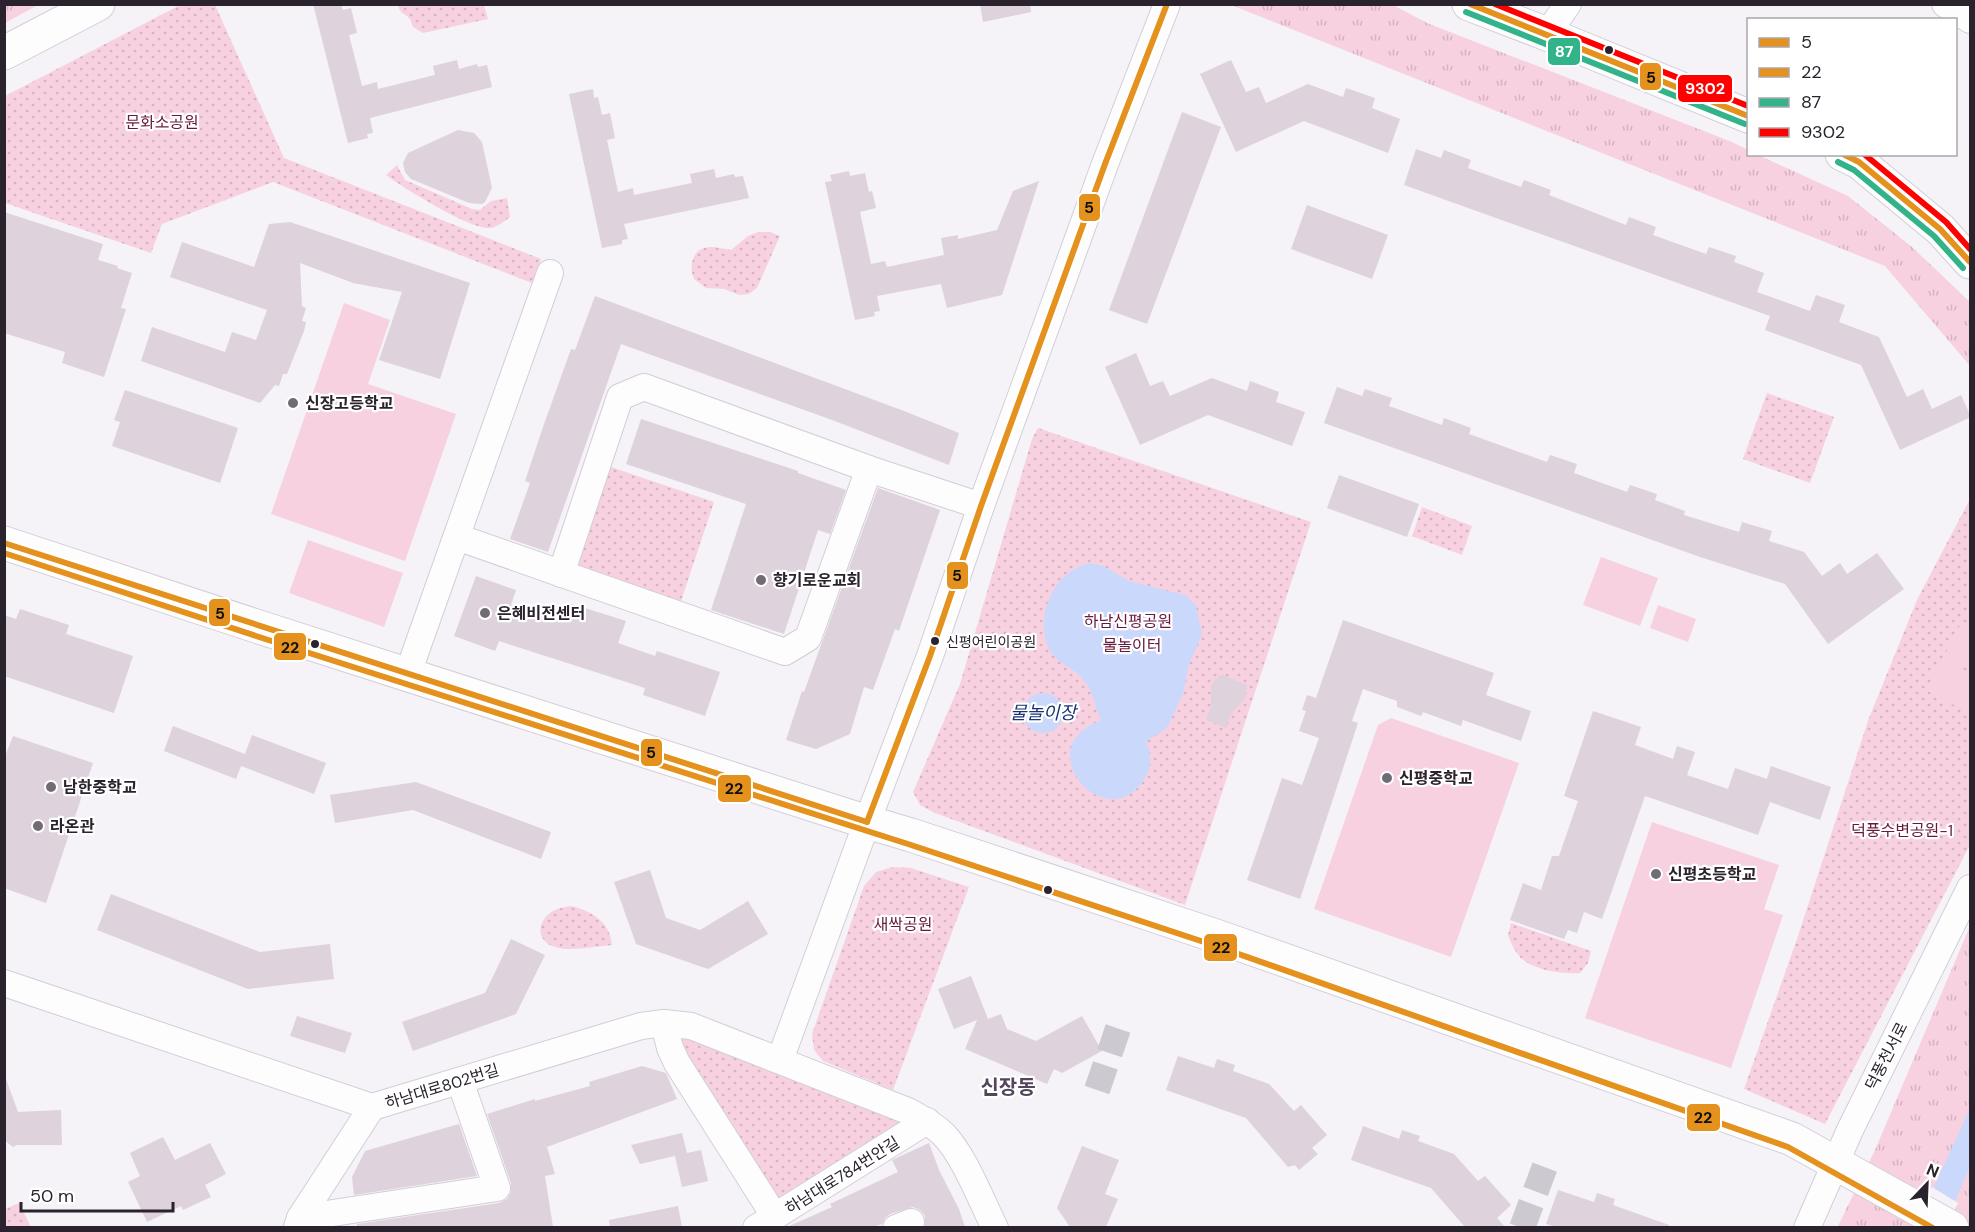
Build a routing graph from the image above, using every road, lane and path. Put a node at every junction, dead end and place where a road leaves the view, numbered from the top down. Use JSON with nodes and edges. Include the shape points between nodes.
{"nodes":[{"id":1,"x":98,"y":4,"type":"edge"},
{"id":2,"x":1167,"y":4,"type":"edge"},
{"id":3,"x":1469,"y":4,"type":"edge"},
{"id":4,"x":1568,"y":4,"type":"edge"},
{"id":5,"x":1945,"y":4,"type":"edge"},
{"id":6,"x":1971,"y":20,"type":"edge"},
{"id":7,"x":1547,"y":34,"type":"junction"},
{"id":8,"x":4,"y":53,"type":"edge"},
{"id":9,"x":1747,"y":115,"type":"edge"},
{"id":10,"x":1846,"y":156,"type":"edge"},
{"id":11,"x":1971,"y":262,"type":"edge"},
{"id":12,"x":550,"y":273,"type":"dead end"},
{"id":13,"x":869,"y":469,"type":"junction"},
{"id":14,"x":981,"y":506,"type":"junction"},
{"id":15,"x":457,"y":537,"type":"junction"},
{"id":16,"x":4,"y":543,"type":"edge"},
{"id":17,"x":561,"y":573,"type":"junction"},
{"id":18,"x":408,"y":673,"type":"junction"},
{"id":19,"x":867,"y":822,"type":"junction"},
{"id":20,"x":1971,"y":888,"type":"edge"},
{"id":21,"x":4,"y":983,"type":"edge"},
{"id":22,"x":664,"y":1023,"type":"junction"},
{"id":23,"x":780,"y":1060,"type":"junction"},
{"id":24,"x":460,"y":1081,"type":"junction"},
{"id":25,"x":372,"y":1107,"type":"junction"},
{"id":26,"x":927,"y":1121,"type":"junction"},
{"id":27,"x":1846,"y":1168,"type":"junction"},
{"id":28,"x":765,"y":1222,"type":"edge"},
{"id":29,"x":299,"y":1223,"type":"edge"},
{"id":30,"x":995,"y":1227,"type":"edge"},
{"id":31,"x":1807,"y":1227,"type":"edge"},
{"id":32,"x":1952,"y":1227,"type":"edge"}],
"edges":[{"from":1,"to":8,"type":"main road"},
{"from":2,"to":14,"type":"street"},
{"from":3,"to":7,"type":"main road"},
{"from":4,"to":7,"type":"street"},
{"from":5,"to":6,"type":"street"},
{"from":7,"to":9,"type":"main road"},
{"from":10,"to":11,"type":"main road","via":[[1859,162],[1940,229]]},
{"from":12,"to":15,"type":"street"},
{"from":13,"to":14,"type":"street"},
{"from":13,"to":17,"type":"street","via":[[808,638],[785,652]]},
{"from":13,"to":17,"type":"street","via":[[644,387],[620,397]]},
{"from":14,"to":19,"type":"street"},
{"from":15,"to":17,"type":"street"},
{"from":15,"to":18,"type":"street"},
{"from":16,"to":18,"type":"main road"},
{"from":18,"to":19,"type":"main road"},
{"from":19,"to":23,"type":"street"},
{"from":19,"to":27,"type":"main road","via":[[1478,1027],[1792,1139]]},
{"from":20,"to":27,"type":"street","name":"덕풍천서로"},
{"from":21,"to":25,"type":"street","name":"하남대로802번길"},
{"from":22,"to":23,"type":"street","name":"하남대로802번길","via":[[692,1026]]},
{"from":22,"to":24,"type":"street","name":"하남대로802번길","via":[[641,1026]]},
{"from":22,"to":28,"type":"street","via":[[677,1063]]},
{"from":23,"to":26,"type":"street","name":"하남대로802번길"},
{"from":24,"to":25,"type":"street","name":"하남대로802번길"},
{"from":24,"to":29,"type":"street","via":[[497,1188]]},
{"from":25,"to":29,"type":"street"},
{"from":26,"to":28,"type":"street","name":"하남대로784번안길"},
{"from":26,"to":30,"type":"street","name":"하남대로802번길","via":[[954,1147]]},
{"from":27,"to":31,"type":"street","name":"덕풍천서로"},
{"from":27,"to":32,"type":"main road"}]}
